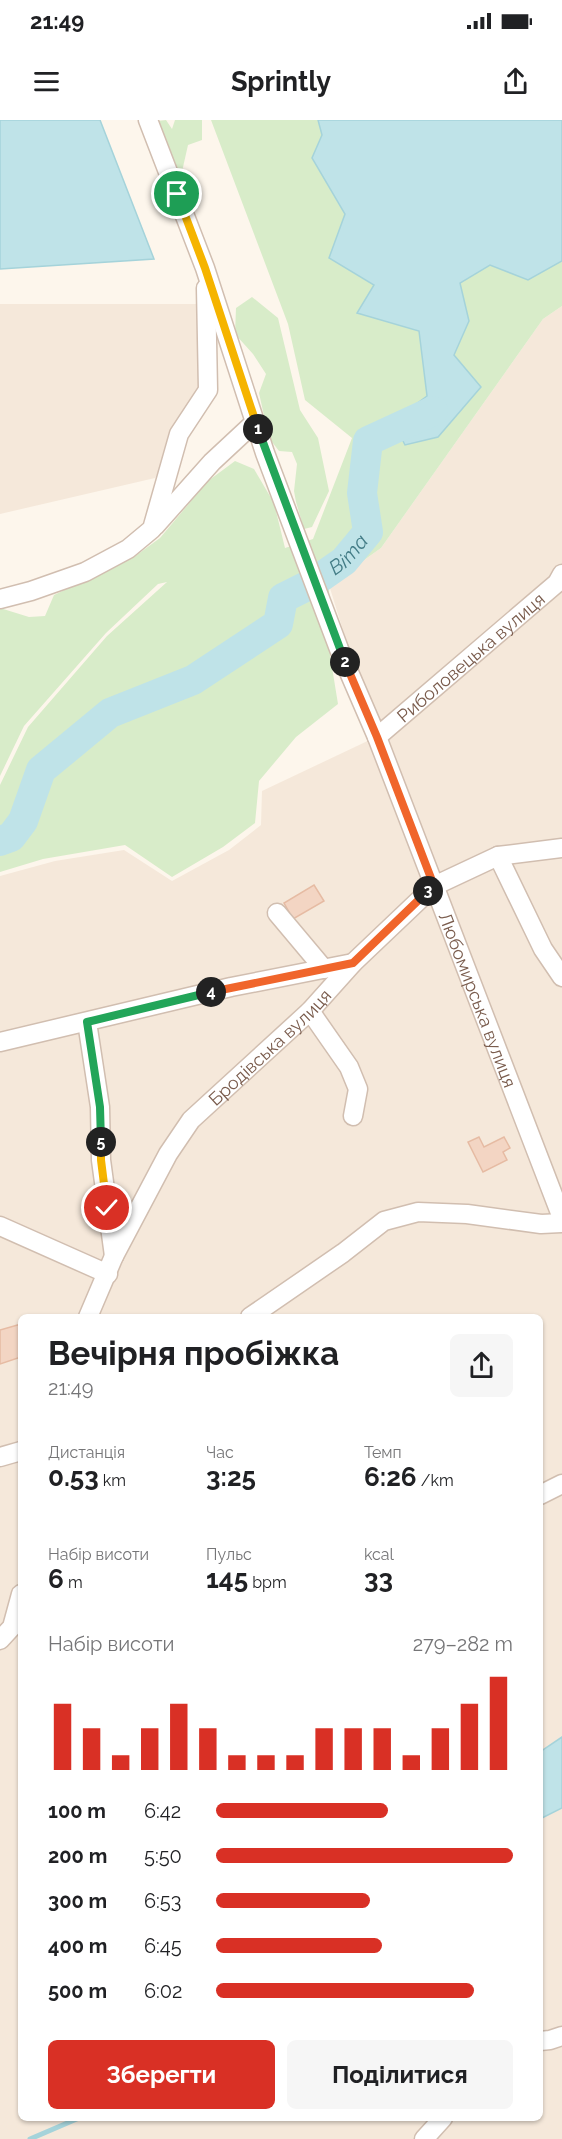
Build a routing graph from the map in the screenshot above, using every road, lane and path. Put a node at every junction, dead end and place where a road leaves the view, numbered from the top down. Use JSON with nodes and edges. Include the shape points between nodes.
{"nodes":[{"id":1,"x":148,"y":120,"type":"edge"},
{"id":2,"x":205,"y":268,"type":"junction"},
{"id":3,"x":255,"y":422,"type":"junction"},
{"id":4,"x":152,"y":529,"type":"junction"},
{"id":5,"x":560,"y":580,"type":"edge"},
{"id":6,"x":0,"y":599,"type":"edge"},
{"id":7,"x":377,"y":737,"type":"junction"},
{"id":8,"x":562,"y":848,"type":"edge"},
{"id":9,"x":498,"y":856,"type":"junction"},
{"id":10,"x":434,"y":886,"type":"junction"},
{"id":11,"x":277,"y":913,"type":"dead end"},
{"id":12,"x":353,"y":963,"type":"junction"},
{"id":13,"x":324,"y":969,"type":"junction"},
{"id":14,"x":562,"y":977,"type":"edge"},
{"id":15,"x":310,"y":1011,"type":"junction"},
{"id":16,"x":87,"y":1022,"type":"junction"},
{"id":17,"x":0,"y":1042,"type":"edge"},
{"id":18,"x":353,"y":1116,"type":"dead end"},
{"id":19,"x":562,"y":1218,"type":"edge"},
{"id":20,"x":562,"y":1223,"type":"edge"},
{"id":21,"x":0,"y":1226,"type":"edge"},
{"id":22,"x":114,"y":1256,"type":"junction"},
{"id":23,"x":108,"y":1274,"type":"junction"},
{"id":24,"x":89,"y":1314,"type":"edge"},
{"id":25,"x":254,"y":1314,"type":"edge"},
{"id":26,"x":18,"y":1452,"type":"edge"},
{"id":27,"x":0,"y":1457,"type":"edge"},
{"id":28,"x":562,"y":1484,"type":"edge"},
{"id":29,"x":543,"y":1494,"type":"edge"},
{"id":30,"x":18,"y":1604,"type":"edge"},
{"id":31,"x":11,"y":1629,"type":"edge"},
{"id":32,"x":562,"y":2036,"type":"edge"},
{"id":33,"x":543,"y":2041,"type":"edge"},
{"id":34,"x":440,"y":2121,"type":"edge"},
{"id":35,"x":424,"y":2139,"type":"edge"}],
"edges":[{"from":1,"to":2,"type":"street"},
{"from":2,"to":3,"type":"street"},
{"from":2,"to":4,"type":"street","via":[[208,390],[179,434]]},
{"from":3,"to":4,"type":"street","via":[[212,462]]},
{"from":3,"to":7,"type":"street","name":"Любомирська вулиця","via":[[339,650]]},
{"from":4,"to":6,"type":"street","via":[[128,549],[85,572]]},
{"from":5,"to":7,"type":"street","name":"Риболовецька вулиця"},
{"from":7,"to":10,"type":"street","name":"Любомирська вулиця"},
{"from":8,"to":9,"type":"street","name":"Бродівська вулиця"},
{"from":9,"to":10,"type":"street","name":"Бродівська вулиця"},
{"from":9,"to":14,"type":"street","via":[[543,949]]},
{"from":10,"to":12,"type":"street","name":"Бродівська вулиця"},
{"from":10,"to":19,"type":"street","name":"Любомирська вулиця"},
{"from":11,"to":13,"type":"street"},
{"from":12,"to":13,"type":"street"},
{"from":12,"to":15,"type":"street","name":"Бродівська вулиця"},
{"from":13,"to":16,"type":"street"},
{"from":15,"to":18,"type":"street","via":[[349,1067],[358,1089]]},
{"from":15,"to":22,"type":"street","name":"Бродівська вулиця","via":[[191,1120],[168,1154]]},
{"from":16,"to":17,"type":"street"},
{"from":16,"to":22,"type":"street","via":[[100,1107],[101,1160]]},
{"from":20,"to":25,"type":"street","via":[[418,1212],[384,1221]]},
{"from":21,"to":23,"type":"street"},
{"from":22,"to":23,"type":"street","name":"Бродівська вулиця"},
{"from":23,"to":24,"type":"street","name":"Бродівська вулиця"},
{"from":26,"to":27,"type":"street"},
{"from":28,"to":29,"type":"street"},
{"from":30,"to":31,"type":"street"},
{"from":32,"to":33,"type":"street"},
{"from":34,"to":35,"type":"street"}]}
